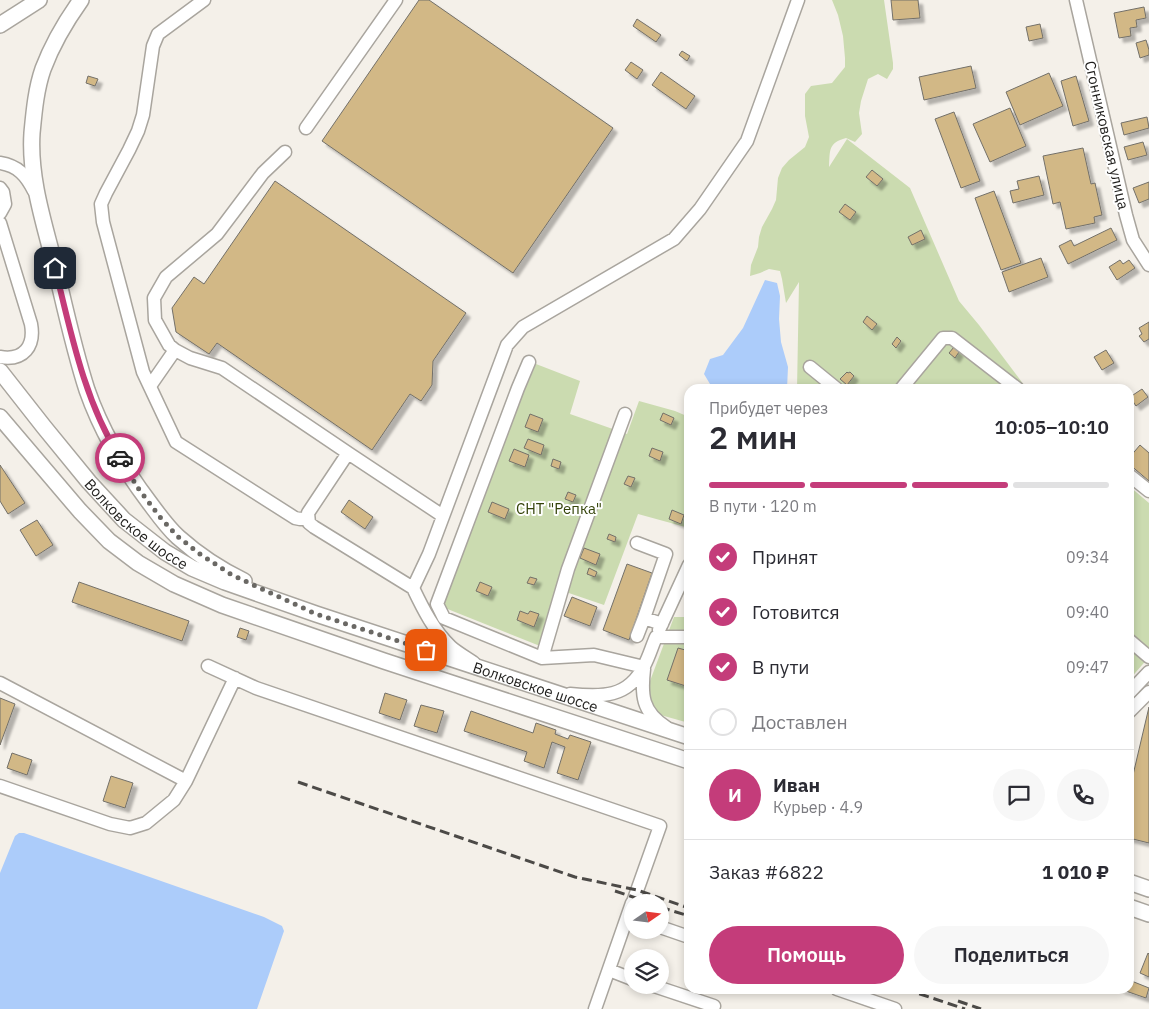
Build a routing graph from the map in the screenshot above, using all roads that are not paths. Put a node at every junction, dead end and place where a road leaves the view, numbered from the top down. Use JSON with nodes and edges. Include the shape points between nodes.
{"nodes":[{"id":1,"x":39,"y":0,"type":"edge"},
{"id":2,"x":81,"y":0,"type":"edge"},
{"id":3,"x":204,"y":0,"type":"edge"},
{"id":4,"x":396,"y":0,"type":"edge"},
{"id":5,"x":798,"y":0,"type":"edge"},
{"id":6,"x":1076,"y":0,"type":"edge"},
{"id":7,"x":0,"y":26,"type":"edge"},
{"id":8,"x":306,"y":128,"type":"dead end"},
{"id":9,"x":285,"y":152,"type":"dead end"},
{"id":10,"x":0,"y":163,"type":"edge"},
{"id":11,"x":0,"y":188,"type":"edge"},
{"id":12,"x":38,"y":197,"type":"junction"},
{"id":13,"x":0,"y":213,"type":"edge"},
{"id":14,"x":1,"y":231,"type":"edge"},
{"id":15,"x":1149,"y":265,"type":"edge"},
{"id":16,"x":175,"y":350,"type":"junction"},
{"id":17,"x":0,"y":356,"type":"edge"},
{"id":18,"x":529,"y":362,"type":"dead end"},
{"id":19,"x":810,"y":367,"type":"dead end"},
{"id":20,"x":0,"y":371,"type":"edge"},
{"id":21,"x":831,"y":384,"type":"edge"},
{"id":22,"x":905,"y":384,"type":"edge"},
{"id":23,"x":1012,"y":384,"type":"edge"},
{"id":24,"x":150,"y":386,"type":"junction"},
{"id":25,"x":625,"y":414,"type":"dead end"},
{"id":26,"x":0,"y":417,"type":"edge"},
{"id":27,"x":348,"y":453,"type":"junction"},
{"id":28,"x":1134,"y":479,"type":"edge"},
{"id":29,"x":1149,"y":491,"type":"edge"},
{"id":30,"x":443,"y":516,"type":"junction"},
{"id":31,"x":308,"y":518,"type":"junction"},
{"id":32,"x":637,"y":543,"type":"dead end"},
{"id":33,"x":684,"y":576,"type":"edge"},
{"id":34,"x":413,"y":588,"type":"junction"},
{"id":35,"x":316,"y":614,"type":"junction"},
{"id":36,"x":644,"y":618,"type":"junction"},
{"id":37,"x":662,"y":624,"type":"junction"},
{"id":38,"x":637,"y":636,"type":"dead end"},
{"id":39,"x":656,"y":637,"type":"junction"},
{"id":40,"x":684,"y":637,"type":"edge"},
{"id":41,"x":1134,"y":644,"type":"edge"},
{"id":42,"x":1149,"y":657,"type":"edge"},
{"id":43,"x":542,"y":658,"type":"junction"},
{"id":44,"x":208,"y":666,"type":"dead end"},
{"id":45,"x":644,"y":666,"type":"junction"},
{"id":46,"x":482,"y":669,"type":"junction"},
{"id":47,"x":1149,"y":672,"type":"edge"},
{"id":48,"x":235,"y":678,"type":"junction"},
{"id":49,"x":0,"y":683,"type":"edge"},
{"id":50,"x":1134,"y":688,"type":"edge"},
{"id":51,"x":1149,"y":692,"type":"edge"},
{"id":52,"x":555,"y":693,"type":"junction"},
{"id":53,"x":1134,"y":707,"type":"edge"},
{"id":54,"x":674,"y":732,"type":"junction"},
{"id":55,"x":684,"y":735,"type":"edge"},
{"id":56,"x":684,"y":760,"type":"edge"},
{"id":57,"x":186,"y":781,"type":"junction"},
{"id":58,"x":0,"y":786,"type":"edge"},
{"id":59,"x":1134,"y":884,"type":"edge"},
{"id":60,"x":1149,"y":889,"type":"edge"},
{"id":61,"x":636,"y":894,"type":"edge"},
{"id":62,"x":1134,"y":909,"type":"edge"},
{"id":63,"x":1149,"y":914,"type":"edge"},
{"id":64,"x":669,"y":930,"type":"edge"},
{"id":65,"x":624,"y":931,"type":"edge"},
{"id":66,"x":684,"y":935,"type":"edge"},
{"id":67,"x":609,"y":970,"type":"junction"},
{"id":68,"x":624,"y":975,"type":"edge"},
{"id":69,"x":669,"y":991,"type":"edge"},
{"id":70,"x":852,"y":994,"type":"edge"},
{"id":71,"x":714,"y":1006,"type":"dead end"},
{"id":72,"x":595,"y":1009,"type":"edge"},
{"id":73,"x":895,"y":1009,"type":"edge"}],
"edges":[{"from":1,"to":7,"type":"main road"},
{"from":2,"to":12,"type":"main road","via":[[50,53],[35,104],[33,166]]},
{"from":3,"to":24,"type":"street","via":[[158,34],[138,132],[101,204],[103,222],[119,258],[143,372]]},
{"from":4,"to":8,"type":"street"},
{"from":5,"to":30,"type":"street","via":[[747,141],[700,209],[674,239],[523,328],[507,345]]},
{"from":6,"to":15,"type":"street","name":"Сгонниковская улица","via":[[1126,215],[1134,240]]},
{"from":9,"to":16,"type":"street","via":[[263,173],[218,234],[166,277],[154,298],[155,320]]},
{"from":10,"to":12,"type":"street","via":[[16,168],[28,177]]},
{"from":11,"to":13,"type":"street","via":[[5,204]]},
{"from":12,"to":35,"type":"main road","via":[[88,392],[117,454],[138,488],[177,536],[200,554],[232,575]]},
{"from":14,"to":17,"type":"street","via":[[33,333],[32,342],[21,355],[12,358]]},
{"from":16,"to":24,"type":"street"},
{"from":16,"to":27,"type":"street","via":[[222,368]]},
{"from":18,"to":43,"type":"street","via":[[438,604],[444,618]]},
{"from":19,"to":21,"type":"street"},
{"from":20,"to":35,"type":"main road","name":"Волковское шоссе","via":[[89,482],[124,520],[165,552],[225,582]]},
{"from":22,"to":23,"type":"street","via":[[943,338],[952,338]]},
{"from":24,"to":31,"type":"street","via":[[176,442],[295,518]]},
{"from":25,"to":43,"type":"street","via":[[568,569]]},
{"from":26,"to":56,"type":"main road","name":"Волковское шоссе","via":[[109,541],[174,584],[222,606]]},
{"from":27,"to":30,"type":"street"},
{"from":27,"to":31,"type":"street","via":[[308,513]]},
{"from":28,"to":29,"type":"street"},
{"from":30,"to":34,"type":"street"},
{"from":31,"to":34,"type":"street","via":[[314,527]]},
{"from":32,"to":36,"type":"street","via":[[666,554]]},
{"from":33,"to":37,"type":"street"},
{"from":34,"to":46,"type":"street","via":[[433,626],[452,647]]},
{"from":35,"to":46,"type":"main road","name":"Волковское шоссе"},
{"from":36,"to":37,"type":"street"},
{"from":36,"to":38,"type":"street"},
{"from":37,"to":39,"type":"street"},
{"from":39,"to":40,"type":"street"},
{"from":39,"to":45,"type":"street"},
{"from":41,"to":42,"type":"street"},
{"from":43,"to":45,"type":"street","via":[[594,655]]},
{"from":44,"to":48,"type":"street"},
{"from":45,"to":52,"type":"street","via":[[627,687],[609,695]]},
{"from":45,"to":54,"type":"street","via":[[645,706],[660,723]]},
{"from":46,"to":52,"type":"main road","name":"Волковское шоссе"},
{"from":47,"to":50,"type":"street"},
{"from":48,"to":57,"type":"street"},
{"from":48,"to":61,"type":"street","via":[[256,688],[660,826]]},
{"from":49,"to":57,"type":"street"},
{"from":51,"to":53,"type":"street"},
{"from":52,"to":54,"type":"main road","name":"Волковское шоссе"},
{"from":54,"to":55,"type":"main road","name":"Волковское шоссе"},
{"from":57,"to":58,"type":"street","via":[[174,800],[146,823],[130,828]]},
{"from":59,"to":60,"type":"main road"},
{"from":62,"to":63,"type":"main road"},
{"from":64,"to":66,"type":"street"},
{"from":65,"to":67,"type":"street"},
{"from":67,"to":68,"type":"street"},
{"from":67,"to":72,"type":"street"},
{"from":69,"to":71,"type":"street"},
{"from":70,"to":73,"type":"street"}]}
